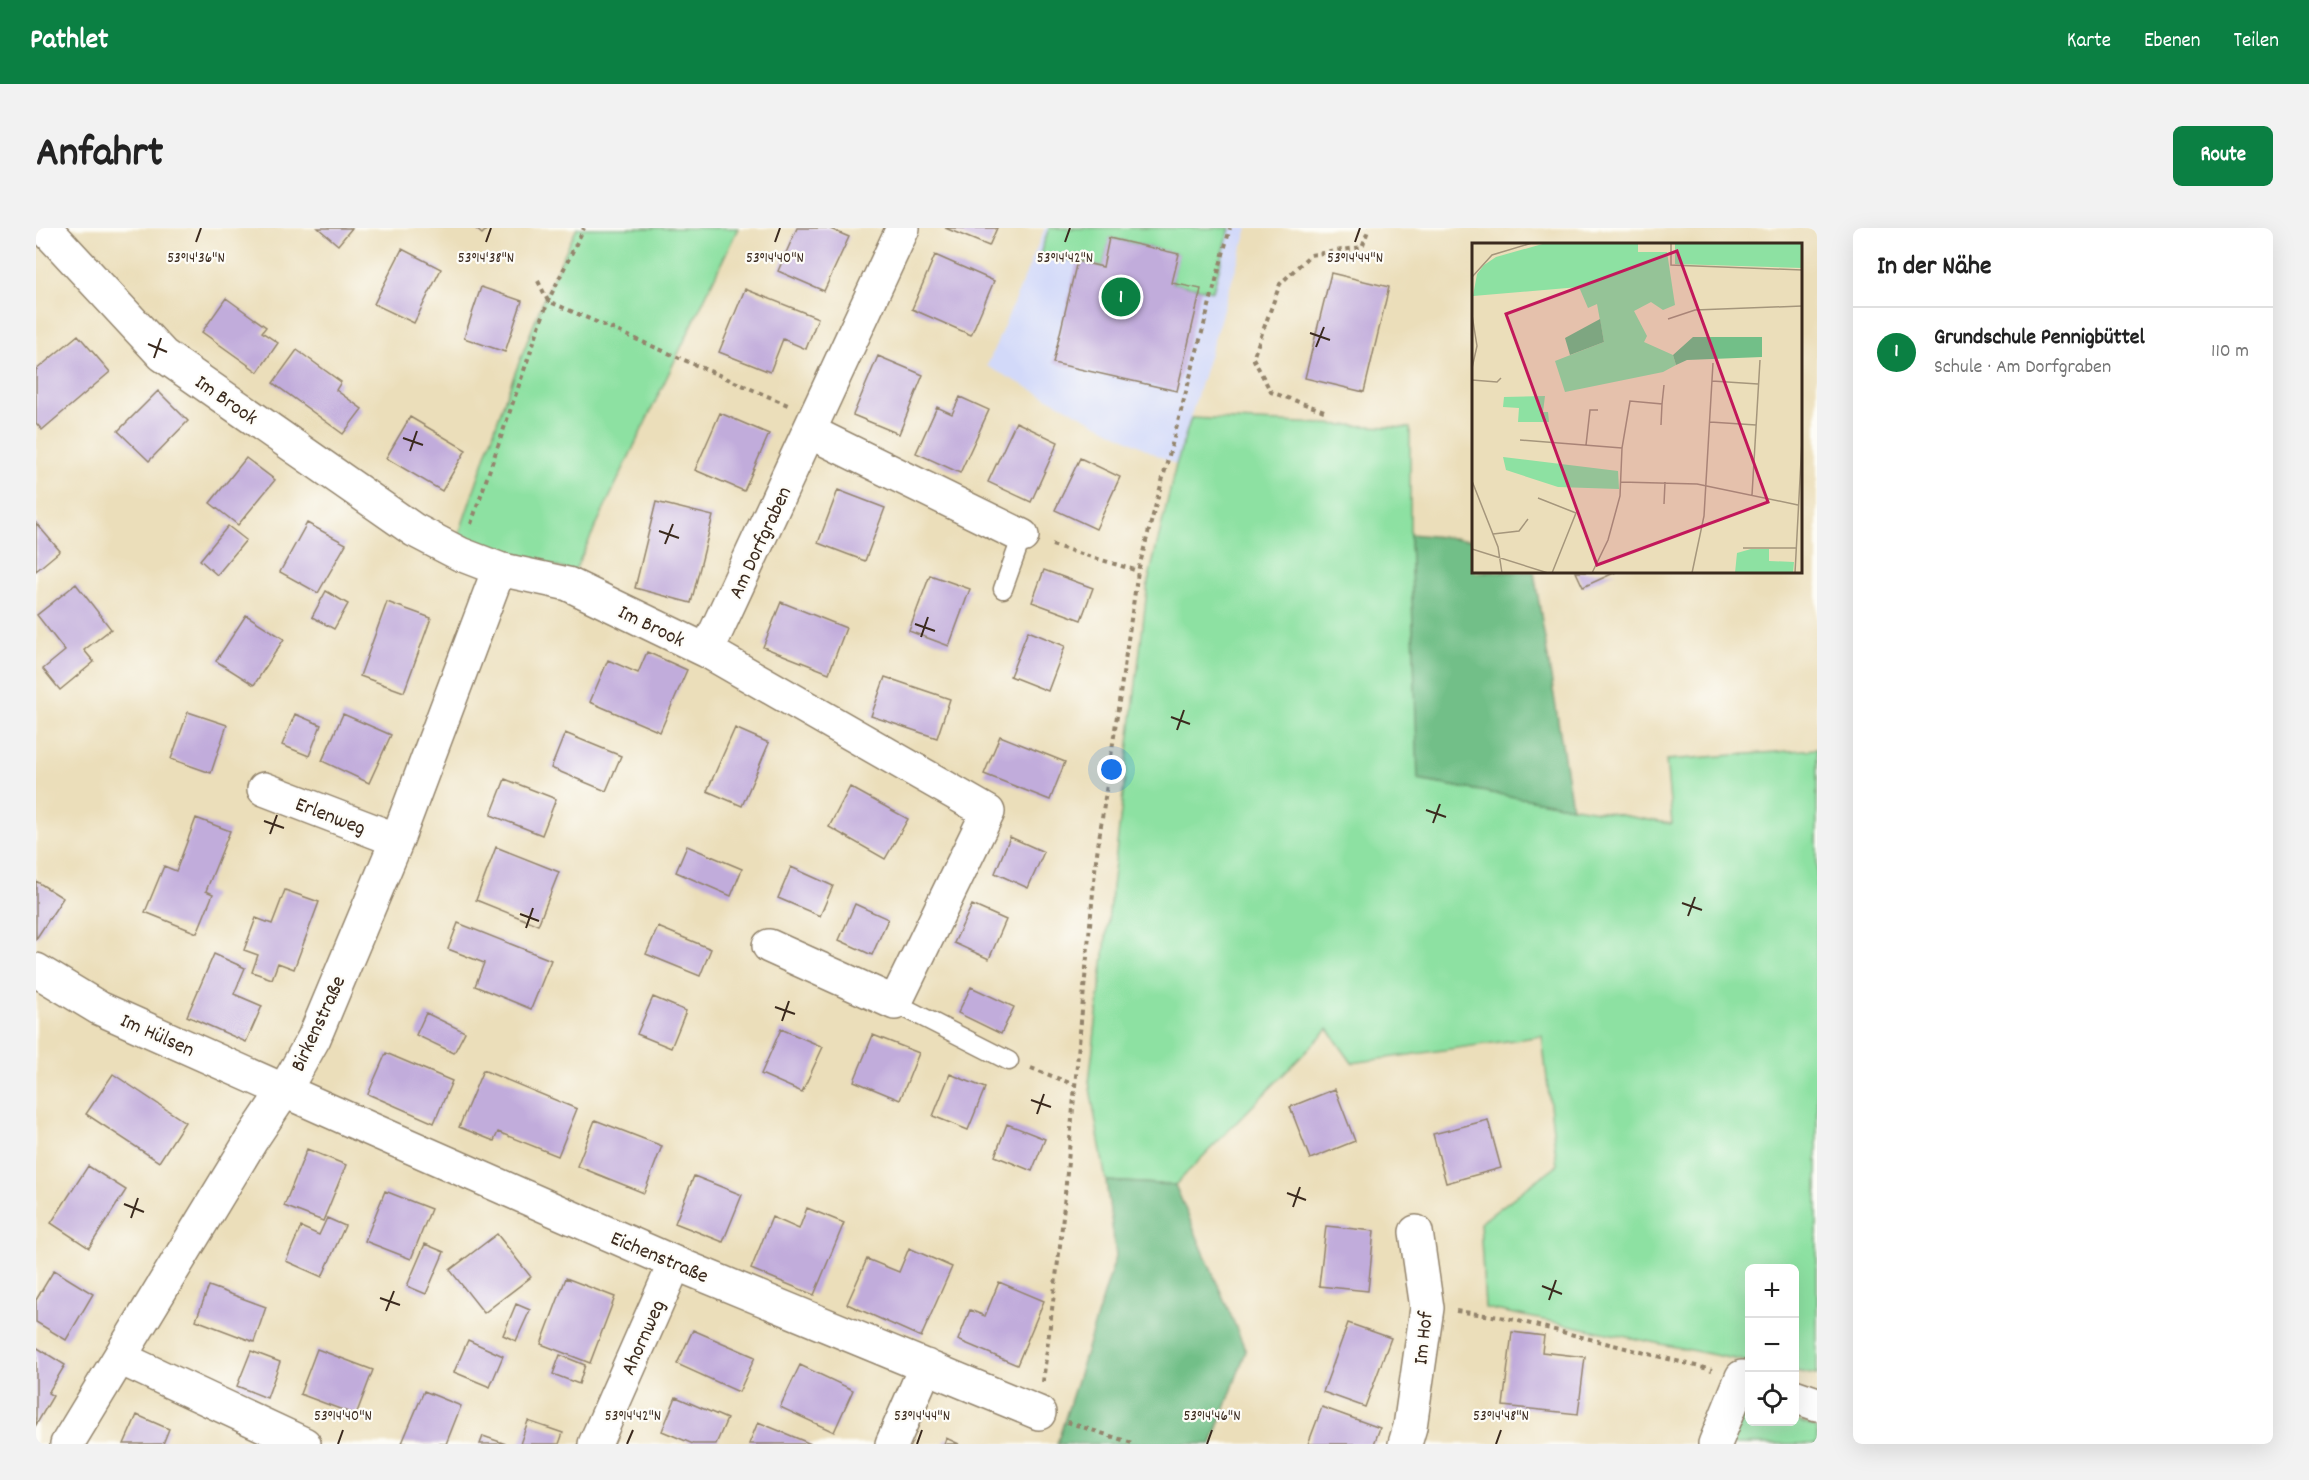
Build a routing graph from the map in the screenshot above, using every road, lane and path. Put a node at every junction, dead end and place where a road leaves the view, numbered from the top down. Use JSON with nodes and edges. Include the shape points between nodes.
{"nodes":[{"id":1,"x":45,"y":228,"type":"edge"},
{"id":2,"x":584,"y":228,"type":"edge"},
{"id":3,"x":903,"y":228,"type":"edge"},
{"id":4,"x":1230,"y":228,"type":"edge"},
{"id":5,"x":1369,"y":228,"type":"edge"},
{"id":6,"x":538,"y":281,"type":"dead end"},
{"id":7,"x":548,"y":302,"type":"junction"},
{"id":8,"x":1324,"y":411,"type":"dead end"},
{"id":9,"x":813,"y":425,"type":"junction"},
{"id":10,"x":1022,"y":536,"type":"junction"},
{"id":11,"x":460,"y":554,"type":"junction"},
{"id":12,"x":499,"y":569,"type":"junction"},
{"id":13,"x":1138,"y":571,"type":"junction"},
{"id":14,"x":1003,"y":589,"type":"dead end"},
{"id":15,"x":707,"y":651,"type":"junction"},
{"id":16,"x":264,"y":789,"type":"dead end"},
{"id":17,"x":397,"y":840,"type":"junction"},
{"id":18,"x":769,"y":946,"type":"dead end"},
{"id":19,"x":36,"y":970,"type":"edge"},
{"id":20,"x":896,"y":1003,"type":"junction"},
{"id":21,"x":1009,"y":1061,"type":"joint"},
{"id":22,"x":1075,"y":1084,"type":"junction"},
{"id":23,"x":284,"y":1091,"type":"junction"},
{"id":24,"x":1416,"y":1232,"type":"dead end"},
{"id":25,"x":675,"y":1263,"type":"junction"},
{"id":26,"x":1427,"y":1308,"type":"junction"},
{"id":27,"x":120,"y":1358,"type":"junction"},
{"id":28,"x":926,"y":1366,"type":"junction"},
{"id":29,"x":1745,"y":1378,"type":"edge"},
{"id":30,"x":1745,"y":1380,"type":"edge"},
{"id":31,"x":1799,"y":1398,"type":"edge"},
{"id":32,"x":1817,"y":1404,"type":"edge"},
{"id":33,"x":1039,"y":1413,"type":"junction"},
{"id":34,"x":67,"y":1444,"type":"edge"},
{"id":35,"x":304,"y":1444,"type":"edge"},
{"id":36,"x":595,"y":1444,"type":"edge"},
{"id":37,"x":892,"y":1444,"type":"edge"},
{"id":38,"x":1135,"y":1444,"type":"edge"},
{"id":39,"x":1405,"y":1444,"type":"edge"},
{"id":40,"x":1715,"y":1444,"type":"edge"}],
"edges":[{"from":1,"to":11,"type":"street","name":"Im Brook","via":[[163,355],[414,530]]},
{"from":2,"to":7,"type":"path"},
{"from":3,"to":9,"type":"street","name":"Am Dorfgraben"},
{"from":4,"to":13,"type":"path"},
{"from":5,"to":8,"type":"path","via":[[1362,247],[1310,255],[1280,284],[1253,358],[1271,392]]},
{"from":6,"to":7,"type":"path"},
{"from":7,"to":9,"type":"path"},
{"from":7,"to":11,"type":"path"},
{"from":9,"to":10,"type":"street"},
{"from":9,"to":15,"type":"street","name":"Am Dorfgraben"},
{"from":10,"to":13,"type":"path"},
{"from":10,"to":14,"type":"lane"},
{"from":11,"to":12,"type":"street","name":"Im Brook"},
{"from":12,"to":15,"type":"street","name":"Im Brook","via":[[568,584]]},
{"from":12,"to":17,"type":"street","name":"Birkenstraße"},
{"from":13,"to":22,"type":"path","via":[[1096,860]]},
{"from":15,"to":20,"type":"street","name":"Im Brook","via":[[988,812]]},
{"from":16,"to":17,"type":"street","name":"Erlenweg"},
{"from":17,"to":23,"type":"street","name":"Birkenstraße","via":[[314,1038]]},
{"from":18,"to":20,"type":"street"},
{"from":19,"to":23,"type":"street","name":"Im Hülsen","via":[[99,1008]]},
{"from":20,"to":21,"type":"lane"},
{"from":21,"to":22,"type":"path"},
{"from":22,"to":33,"type":"path"},
{"from":23,"to":25,"type":"street","name":"Eichenstraße"},
{"from":23,"to":27,"type":"street","name":"Birkenstraße"},
{"from":24,"to":26,"type":"street","name":"Im Hof"},
{"from":25,"to":28,"type":"street","name":"Eichenstraße"},
{"from":25,"to":36,"type":"street","name":"Ahornweg"},
{"from":26,"to":29,"type":"path","via":[[1507,1318]]},
{"from":26,"to":39,"type":"street","name":"Im Hof"},
{"from":27,"to":34,"type":"street","name":"Birkenstraße"},
{"from":27,"to":35,"type":"street"},
{"from":28,"to":33,"type":"street","name":"Eichenstraße"},
{"from":28,"to":37,"type":"street"},
{"from":30,"to":40,"type":"street"},
{"from":31,"to":32,"type":"street"},
{"from":33,"to":38,"type":"path"}]}
